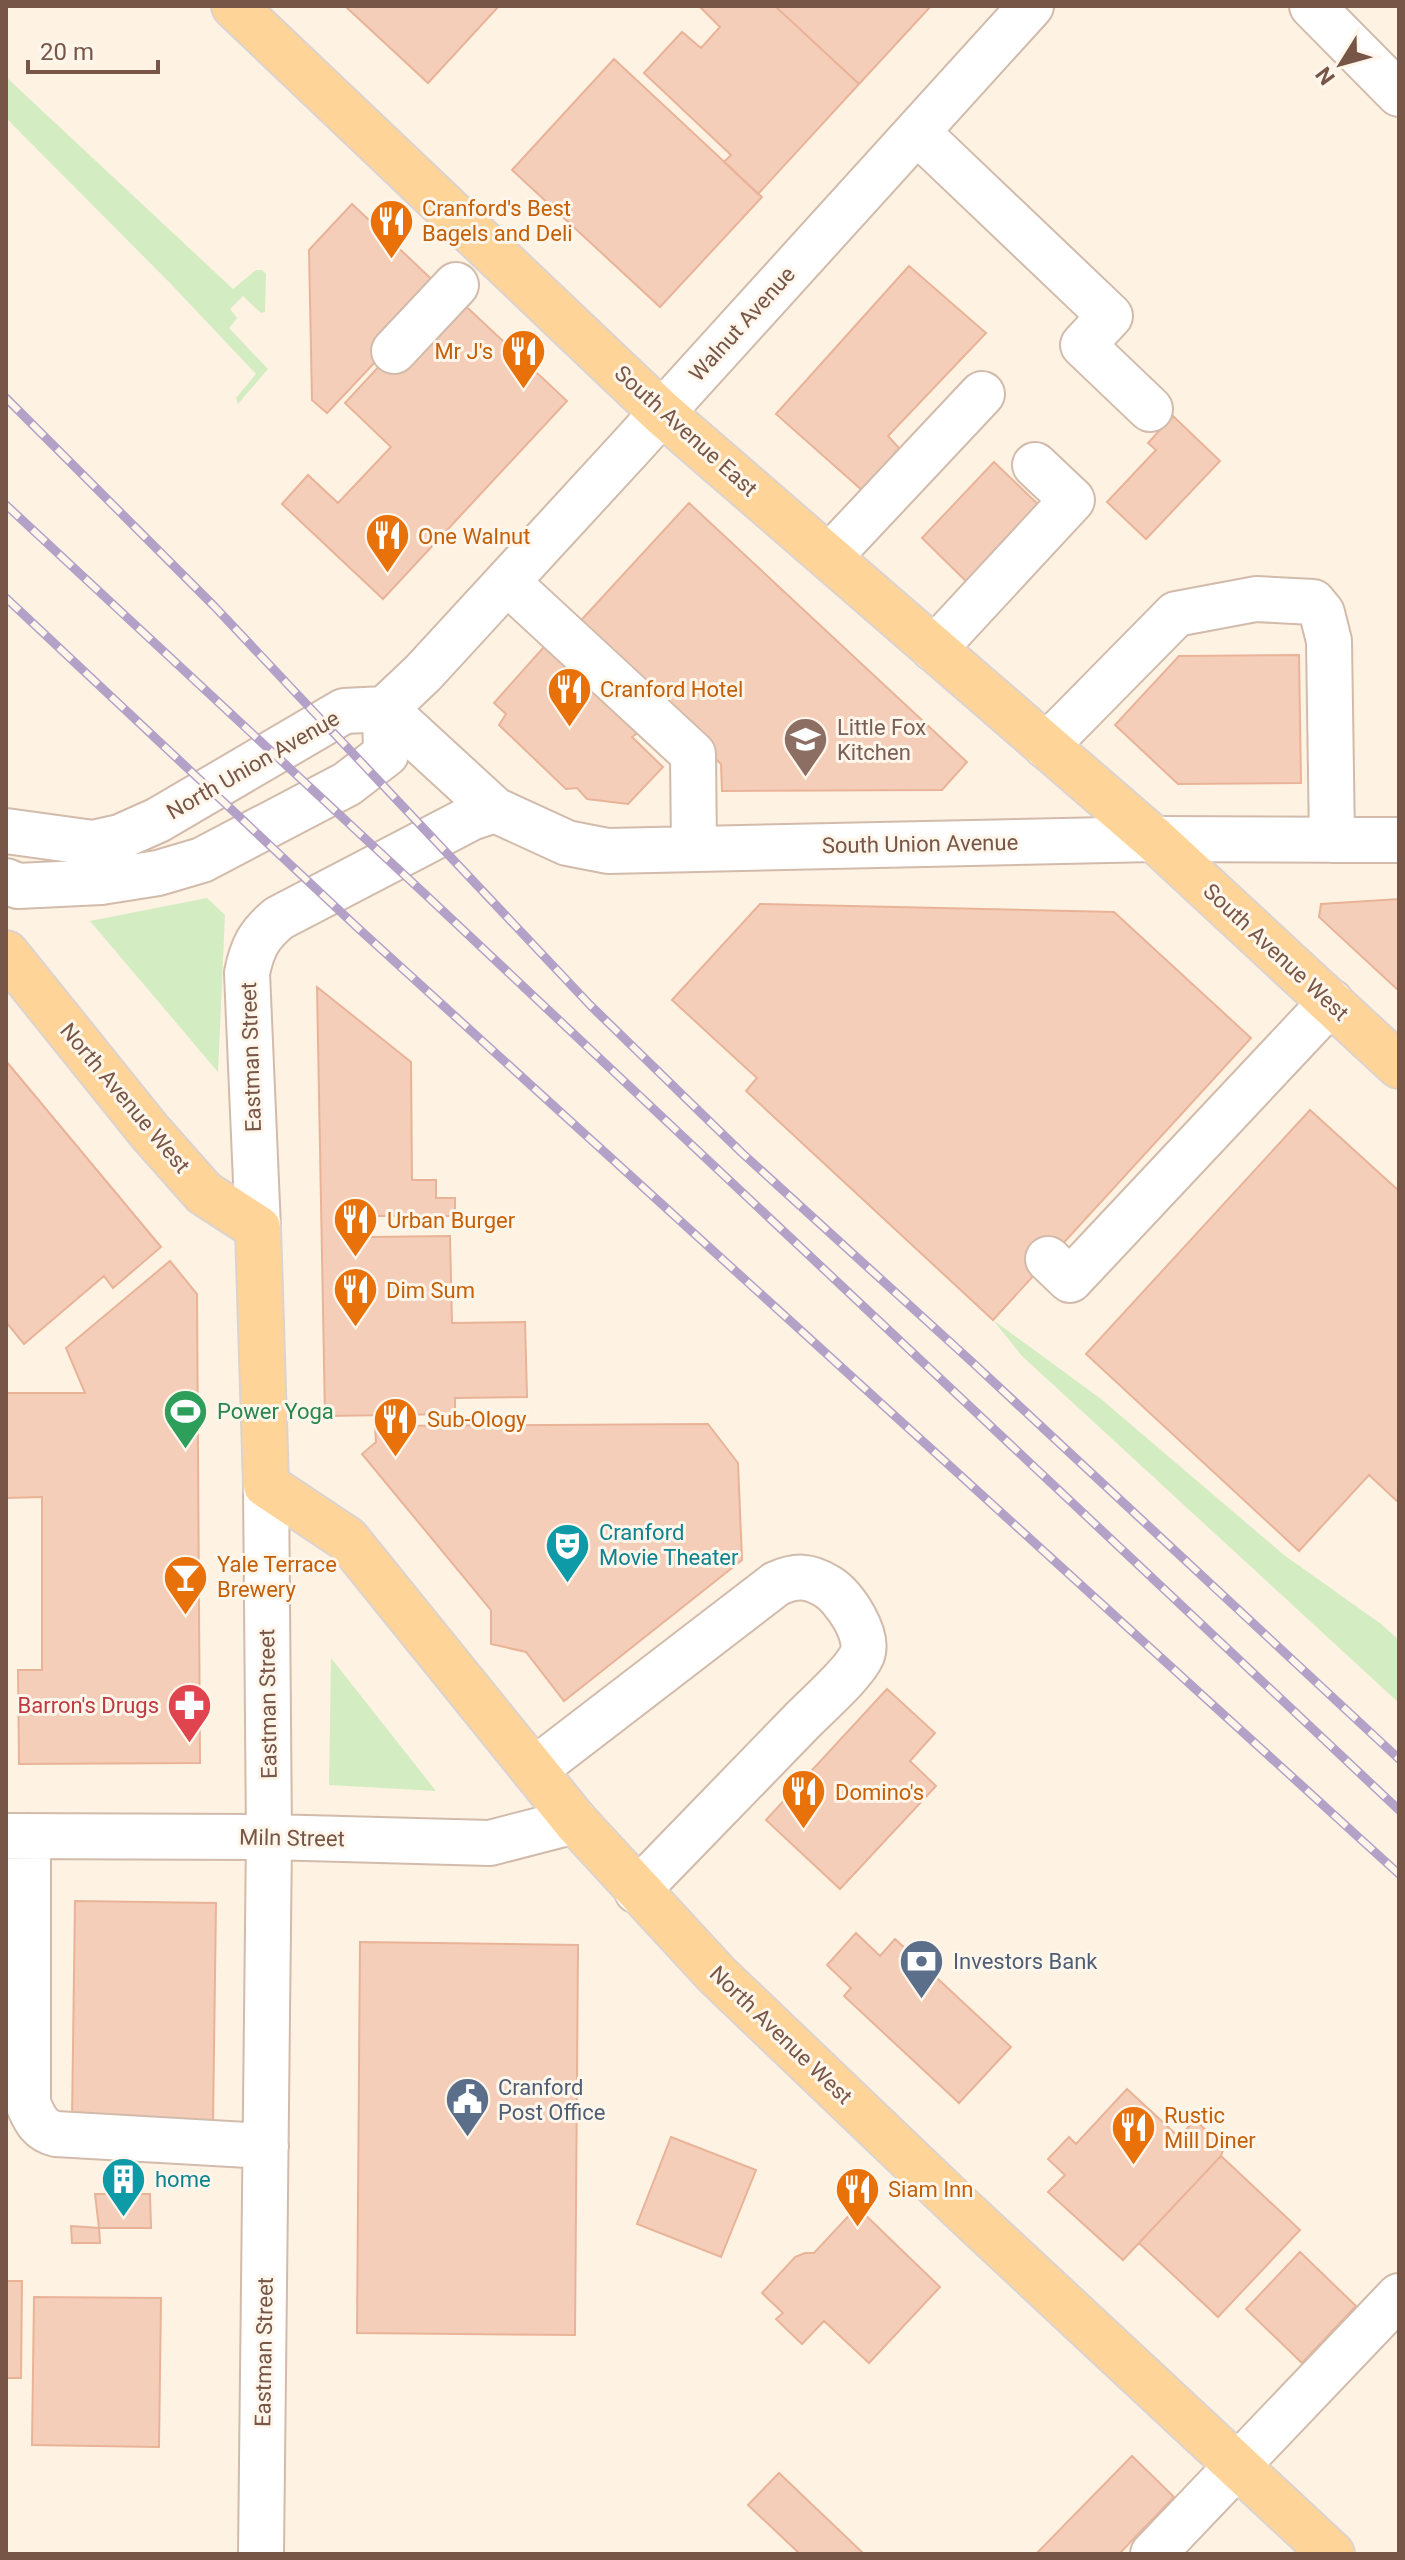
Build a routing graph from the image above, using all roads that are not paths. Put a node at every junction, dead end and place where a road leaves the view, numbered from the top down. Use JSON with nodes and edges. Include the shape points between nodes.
{"nodes":[{"id":1,"x":234,"y":6,"type":"edge"},
{"id":2,"x":1031,"y":6,"type":"edge"},
{"id":3,"x":1312,"y":6,"type":"edge"},
{"id":4,"x":1399,"y":94,"type":"edge"},
{"id":5,"x":917,"y":132,"type":"junction"},
{"id":6,"x":456,"y":285,"type":"dead end"},
{"id":7,"x":394,"y":351,"type":"dead end"},
{"id":8,"x":982,"y":394,"type":"dead end"},
{"id":9,"x":1150,"y":409,"type":"dead end"},
{"id":10,"x":662,"y":413,"type":"junction"},
{"id":11,"x":1035,"y":465,"type":"dead end"},
{"id":12,"x":829,"y":557,"type":"junction"},
{"id":13,"x":507,"y":582,"type":"junction"},
{"id":14,"x":934,"y":649,"type":"junction"},
{"id":15,"x":385,"y":709,"type":"junction"},
{"id":16,"x":1046,"y":746,"type":"junction"},
{"id":17,"x":495,"y":810,"type":"junction"},
{"id":18,"x":6,"y":831,"type":"edge"},
{"id":19,"x":1154,"y":839,"type":"junction"},
{"id":20,"x":1332,"y":840,"type":"junction"},
{"id":21,"x":1399,"y":840,"type":"edge"},
{"id":22,"x":694,"y":848,"type":"junction"},
{"id":23,"x":6,"y":881,"type":"edge"},
{"id":24,"x":6,"y":953,"type":"edge"},
{"id":25,"x":1331,"y":1002,"type":"junction"},
{"id":26,"x":1399,"y":1066,"type":"edge"},
{"id":27,"x":258,"y":1228,"type":"junction"},
{"id":28,"x":1048,"y":1259,"type":"dead end"},
{"id":29,"x":266,"y":1485,"type":"junction"},
{"id":30,"x":534,"y":1770,"type":"junction"},
{"id":31,"x":575,"y":1821,"type":"junction"},
{"id":32,"x":17,"y":1836,"type":"edge"},
{"id":33,"x":269,"y":1837,"type":"junction"},
{"id":34,"x":637,"y":1891,"type":"junction"},
{"id":35,"x":266,"y":2146,"type":"junction"},
{"id":36,"x":1399,"y":2296,"type":"edge"},
{"id":37,"x":1238,"y":2467,"type":"junction"},
{"id":38,"x":261,"y":2554,"type":"edge"},
{"id":39,"x":1153,"y":2554,"type":"edge"},
{"id":40,"x":1332,"y":2554,"type":"edge"}],
"edges":[{"from":1,"to":10,"type":"main road","name":"South Avenue East"},
{"from":2,"to":5,"type":"street","name":"Walnut Avenue"},
{"from":3,"to":4,"type":"street"},
{"from":5,"to":9,"type":"street","via":[[1110,316],[1083,345]]},
{"from":5,"to":10,"type":"street","name":"Walnut Avenue"},
{"from":6,"to":7,"type":"street"},
{"from":8,"to":12,"type":"street"},
{"from":10,"to":12,"type":"main road","name":"South Avenue East"},
{"from":10,"to":13,"type":"street","name":"Walnut Avenue"},
{"from":11,"to":14,"type":"street","via":[[1072,500]]},
{"from":12,"to":14,"type":"main road","name":"South Avenue East"},
{"from":13,"to":15,"type":"street","name":"Walnut Avenue"},
{"from":13,"to":22,"type":"street","via":[[693,754]]},
{"from":14,"to":16,"type":"main road","name":"South Avenue East"},
{"from":15,"to":17,"type":"street","name":"South Union Avenue"},
{"from":15,"to":18,"type":"street","name":"North Union Avenue","via":[[344,711],[120,837],[93,843]]},
{"from":15,"to":23,"type":"street","via":[[386,754],[347,784],[202,860],[101,882],[18,886]]},
{"from":16,"to":19,"type":"main road","name":"South Avenue East"},
{"from":16,"to":20,"type":"street","via":[[1176,614],[1256,599],[1313,602],[1322,613],[1329,641]]},
{"from":17,"to":22,"type":"street","name":"South Union Avenue","via":[[567,843],[608,851]]},
{"from":17,"to":27,"type":"street","name":"Eastman Street","via":[[279,918],[251,949],[247,973]]},
{"from":19,"to":20,"type":"street","name":"South Union Avenue"},
{"from":19,"to":22,"type":"street","name":"South Union Avenue"},
{"from":19,"to":25,"type":"main road","name":"South Avenue West"},
{"from":20,"to":21,"type":"street","name":"South Union Avenue"},
{"from":24,"to":27,"type":"main road","name":"North Avenue West","via":[[204,1193]]},
{"from":25,"to":26,"type":"main road","name":"South Avenue West"},
{"from":25,"to":28,"type":"street","via":[[1070,1280]]},
{"from":27,"to":29,"type":"main road","name":"Eastman Street"},
{"from":29,"to":30,"type":"main road","name":"North Avenue West","via":[[347,1539]]},
{"from":29,"to":33,"type":"street","name":"Eastman Street"},
{"from":30,"to":31,"type":"main road","name":"North Avenue West"},
{"from":30,"to":34,"type":"street","via":[[776,1584],[807,1577],[834,1591],[847,1605],[863,1641],[862,1654],[830,1694]]},
{"from":31,"to":33,"type":"street","name":"Miln Street","via":[[490,1843]]},
{"from":31,"to":34,"type":"main road","name":"North Avenue West"},
{"from":32,"to":33,"type":"street","name":"Miln Street"},
{"from":32,"to":35,"type":"street","via":[[28,2104],[36,2122],[56,2134]]},
{"from":33,"to":35,"type":"street","name":"Eastman Street"},
{"from":34,"to":37,"type":"main road","name":"North Avenue West","via":[[717,1975]]},
{"from":35,"to":38,"type":"street","name":"Eastman Street"},
{"from":36,"to":37,"type":"street"},
{"from":37,"to":39,"type":"street"},
{"from":37,"to":40,"type":"main road","name":"North Avenue West"}]}
